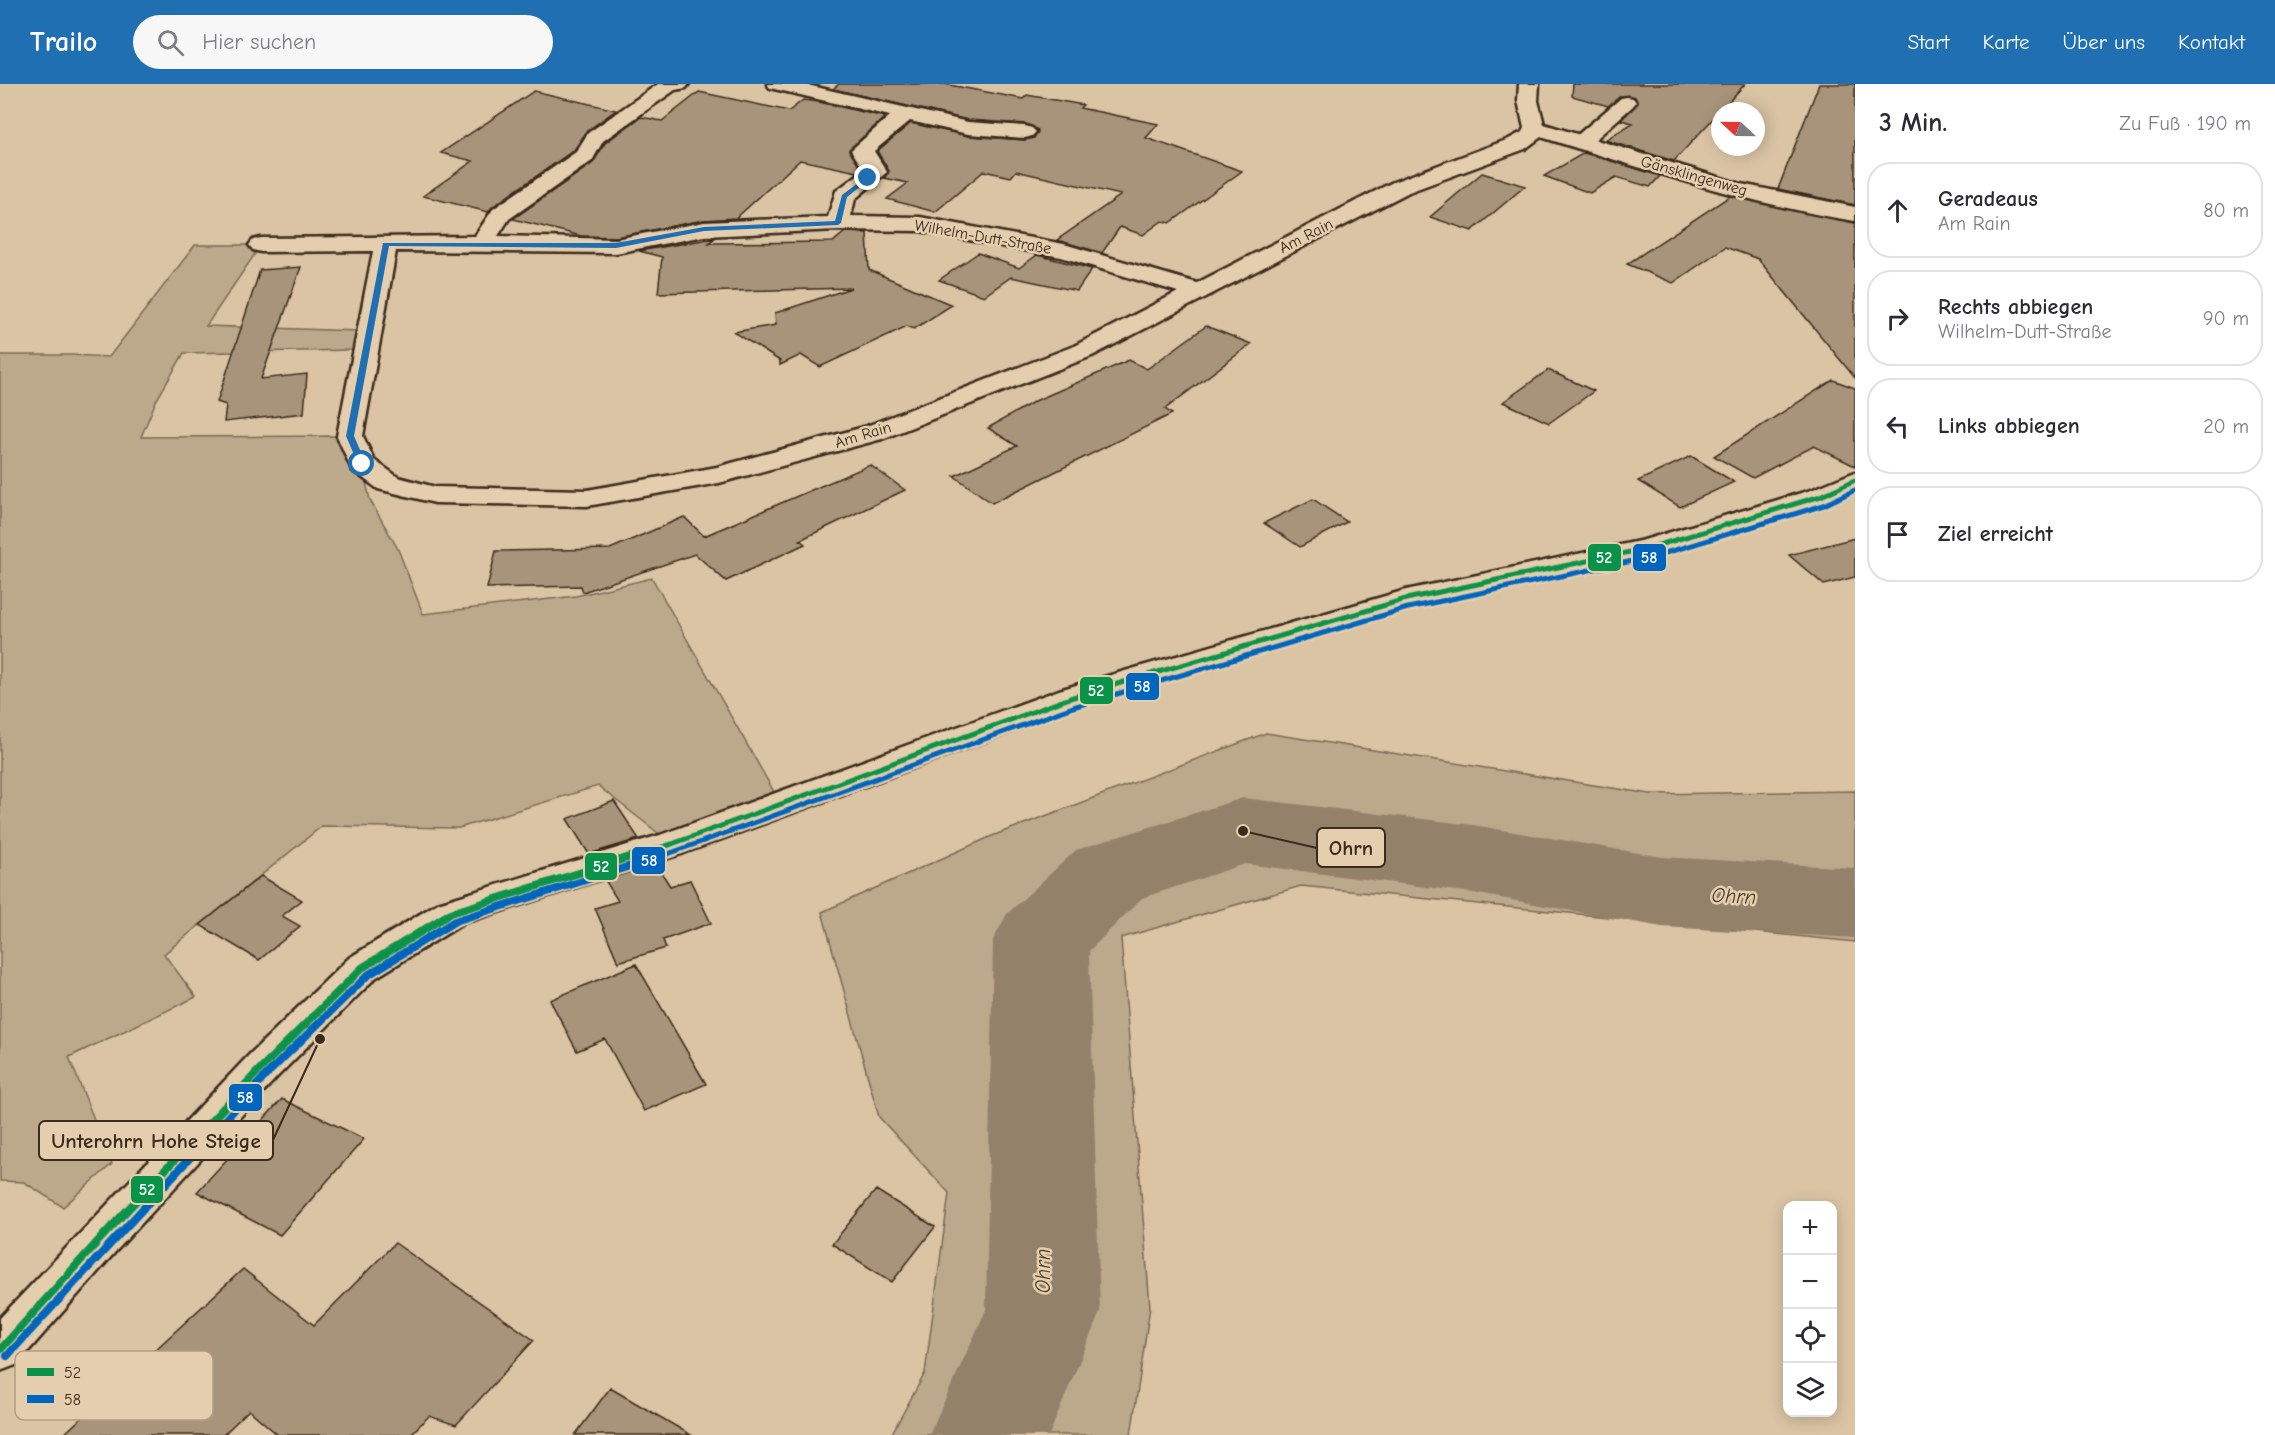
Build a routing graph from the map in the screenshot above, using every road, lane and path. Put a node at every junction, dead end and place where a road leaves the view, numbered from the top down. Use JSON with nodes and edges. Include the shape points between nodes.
{"nodes":[{"id":1,"x":679,"y":84,"type":"edge"},
{"id":2,"x":777,"y":84,"type":"edge"},
{"id":3,"x":1529,"y":84,"type":"edge"},
{"id":4,"x":1627,"y":102,"type":"dead end"},
{"id":5,"x":905,"y":114,"type":"junction"},
{"id":6,"x":1535,"y":128,"type":"junction"},
{"id":7,"x":1025,"y":132,"type":"dead end"},
{"id":8,"x":1581,"y":142,"type":"junction"},
{"id":9,"x":1855,"y":214,"type":"edge"},
{"id":10,"x":838,"y":223,"type":"junction"},
{"id":11,"x":482,"y":243,"type":"junction"},
{"id":12,"x":386,"y":244,"type":"junction"},
{"id":13,"x":261,"y":245,"type":"dead end"},
{"id":14,"x":1197,"y":291,"type":"junction"},
{"id":15,"x":1855,"y":480,"type":"edge"},
{"id":16,"x":0,"y":1350,"type":"edge"}],
"edges":[{"from":1,"to":11,"type":"street","via":[[670,85],[595,137],[584,156],[501,213]]},
{"from":2,"to":5,"type":"street"},
{"from":3,"to":6,"type":"street","via":[[1528,101]]},
{"from":4,"to":8,"type":"lane"},
{"from":5,"to":7,"type":"street","via":[[968,128]]},
{"from":5,"to":10,"type":"street","via":[[862,150],[876,172],[844,196]]},
{"from":6,"to":8,"type":"street","name":"Gänsklingenweg"},
{"from":6,"to":14,"type":"street","name":"Am Rain","via":[[1531,136],[1517,144],[1401,187]]},
{"from":8,"to":9,"type":"street","name":"Gänsklingenweg","via":[[1727,186]]},
{"from":10,"to":11,"type":"street","name":"Wilhelm-Dutt-Straße","via":[[704,229],[616,246]]},
{"from":10,"to":14,"type":"street","name":"Wilhelm-Dutt-Straße","via":[[920,224],[985,234],[1074,254]]},
{"from":11,"to":12,"type":"street","name":"Wilhelm-Dutt-Straße"},
{"from":12,"to":13,"type":"street","name":"Wilhelm-Dutt-Straße"},
{"from":12,"to":14,"type":"street","name":"Am Rain","via":[[350,436],[362,464],[388,483],[435,495],[586,498],[718,475],[873,434],[1083,351]]},
{"from":15,"to":16,"type":"street","via":[[1821,496],[1649,548],[1406,599],[1070,698],[672,844],[451,913],[362,968],[262,1066]]}]}
